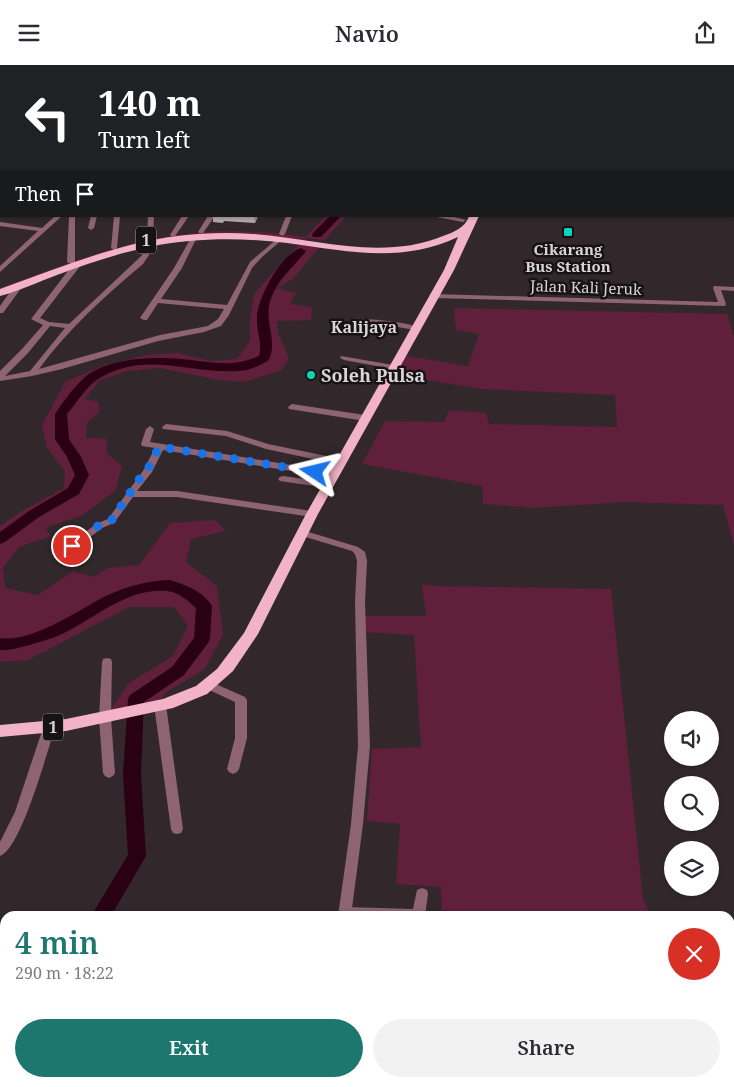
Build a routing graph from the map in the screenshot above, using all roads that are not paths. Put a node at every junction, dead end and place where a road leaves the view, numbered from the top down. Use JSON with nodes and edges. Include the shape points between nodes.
{"nodes":[{"id":1,"x":58,"y":217,"type":"edge"},
{"id":2,"x":72,"y":217,"type":"edge"},
{"id":3,"x":94,"y":217,"type":"edge"},
{"id":4,"x":117,"y":217,"type":"edge"},
{"id":5,"x":151,"y":217,"type":"edge"},
{"id":6,"x":185,"y":217,"type":"edge"},
{"id":7,"x":211,"y":217,"type":"edge"},
{"id":8,"x":289,"y":217,"type":"edge"},
{"id":9,"x":439,"y":217,"type":"edge"},
{"id":10,"x":474,"y":217,"type":"edge"},
{"id":11,"x":464,"y":222,"type":"edge"},
{"id":12,"x":0,"y":224,"type":"edge"},
{"id":13,"x":91,"y":228,"type":"dead end"},
{"id":14,"x":42,"y":230,"type":"junction"},
{"id":15,"x":173,"y":235,"type":"junction"},
{"id":16,"x":198,"y":235,"type":"junction"},
{"id":17,"x":281,"y":237,"type":"junction"},
{"id":18,"x":149,"y":242,"type":"junction"},
{"id":19,"x":436,"y":243,"type":"junction"},
{"id":20,"x":354,"y":247,"type":"junction"},
{"id":21,"x":114,"y":248,"type":"junction"},
{"id":22,"x":458,"y":248,"type":"junction"},
{"id":23,"x":74,"y":264,"type":"junction"},
{"id":24,"x":0,"y":270,"type":"edge"},
{"id":25,"x":18,"y":287,"type":"junction"},
{"id":26,"x":0,"y":288,"type":"edge"},
{"id":27,"x":734,"y":289,"type":"edge"},
{"id":28,"x":0,"y":293,"type":"edge"},
{"id":29,"x":433,"y":296,"type":"junction"},
{"id":30,"x":155,"y":301,"type":"junction"},
{"id":31,"x":228,"y":307,"type":"junction"},
{"id":32,"x":0,"y":311,"type":"edge"},
{"id":33,"x":144,"y":318,"type":"dead end"},
{"id":34,"x":356,"y":321,"type":"dead end"},
{"id":35,"x":48,"y":324,"type":"junction"},
{"id":36,"x":71,"y":326,"type":"junction"},
{"id":37,"x":415,"y":329,"type":"junction"},
{"id":38,"x":344,"y":358,"type":"dead end"},
{"id":39,"x":394,"y":367,"type":"junction"},
{"id":40,"x":32,"y":374,"type":"junction"},
{"id":41,"x":0,"y":378,"type":"edge"},
{"id":42,"x":292,"y":407,"type":"dead end"},
{"id":43,"x":365,"y":417,"type":"junction"},
{"id":44,"x":166,"y":427,"type":"dead end"},
{"id":45,"x":150,"y":429,"type":"dead end"},
{"id":46,"x":161,"y":447,"type":"junction"},
{"id":47,"x":341,"y":462,"type":"junction"},
{"id":48,"x":283,"y":479,"type":"dead end"},
{"id":49,"x":331,"y":480,"type":"junction"},
{"id":50,"x":130,"y":494,"type":"junction"},
{"id":51,"x":312,"y":514,"type":"junction"},
{"id":52,"x":302,"y":533,"type":"junction"},
{"id":53,"x":72,"y":546,"type":"dead end"},
{"id":54,"x":107,"y":662,"type":"dead end"},
{"id":55,"x":209,"y":685,"type":"junction"},
{"id":56,"x":159,"y":706,"type":"junction"},
{"id":57,"x":106,"y":717,"type":"junction"},
{"id":58,"x":49,"y":728,"type":"junction"},
{"id":59,"x":0,"y":731,"type":"edge"},
{"id":60,"x":232,"y":769,"type":"dead end"},
{"id":61,"x":109,"y":773,"type":"dead end"},
{"id":62,"x":177,"y":829,"type":"dead end"},
{"id":63,"x":0,"y":852,"type":"edge"},
{"id":64,"x":422,"y":894,"type":"dead end"},
{"id":65,"x":346,"y":911,"type":"edge"},
{"id":66,"x":420,"y":911,"type":"edge"}],
"edges":[{"from":1,"to":14,"type":"street"},
{"from":2,"to":23,"type":"street"},
{"from":3,"to":13,"type":"street"},
{"from":4,"to":21,"type":"street"},
{"from":5,"to":18,"type":"street"},
{"from":6,"to":15,"type":"street"},
{"from":7,"to":16,"type":"street"},
{"from":8,"to":17,"type":"street"},
{"from":9,"to":11,"type":"street"},
{"from":10,"to":11,"type":"highway","number":"1","via":[[472,223]]},
{"from":11,"to":19,"type":"highway","number":"1"},
{"from":11,"to":20,"type":"highway","number":"1","via":[[441,235],[409,245]]},
{"from":11,"to":22,"type":"highway","number":"1","via":[[463,241]]},
{"from":12,"to":14,"type":"street"},
{"from":14,"to":24,"type":"street"},
{"from":15,"to":16,"type":"highway","number":"1"},
{"from":15,"to":18,"type":"highway","number":"1"},
{"from":16,"to":17,"type":"highway","number":"1"},
{"from":16,"to":18,"type":"highway","number":"1"},
{"from":16,"to":30,"type":"street"},
{"from":17,"to":20,"type":"highway","number":"1"},
{"from":17,"to":31,"type":"street","via":[[250,267]]},
{"from":18,"to":21,"type":"highway","number":"1"},
{"from":18,"to":23,"type":"highway","number":"1"},
{"from":18,"to":36,"type":"street","via":[[140,262]]},
{"from":19,"to":20,"type":"highway","number":"1","via":[[390,252]]},
{"from":19,"to":22,"type":"highway","number":"1"},
{"from":21,"to":23,"type":"highway","number":"1"},
{"from":22,"to":29,"type":"highway","number":"1"},
{"from":23,"to":25,"type":"highway","number":"1"},
{"from":23,"to":26,"type":"highway","number":"1"},
{"from":23,"to":35,"type":"street","via":[[35,319]]},
{"from":25,"to":28,"type":"highway","number":"1"},
{"from":25,"to":32,"type":"street"},
{"from":27,"to":29,"type":"street","name":"Jalan Kali Jeruk","via":[[717,288],[722,304]]},
{"from":29,"to":37,"type":"highway","number":"1"},
{"from":30,"to":31,"type":"street"},
{"from":30,"to":33,"type":"street"},
{"from":31,"to":40,"type":"street","via":[[216,325]]},
{"from":34,"to":37,"type":"street"},
{"from":35,"to":36,"type":"street"},
{"from":35,"to":41,"type":"street"},
{"from":36,"to":40,"type":"street"},
{"from":37,"to":39,"type":"highway","number":"1"},
{"from":38,"to":39,"type":"street"},
{"from":39,"to":43,"type":"highway","number":"1"},
{"from":40,"to":41,"type":"street"},
{"from":42,"to":43,"type":"street"},
{"from":43,"to":47,"type":"highway","number":"1"},
{"from":44,"to":47,"type":"street","via":[[227,434]]},
{"from":45,"to":46,"type":"street","via":[[145,443]]},
{"from":46,"to":49,"type":"street"},
{"from":46,"to":50,"type":"street"},
{"from":47,"to":49,"type":"highway","number":"1"},
{"from":48,"to":49,"type":"street"},
{"from":49,"to":51,"type":"highway","number":"1"},
{"from":50,"to":51,"type":"street","via":[[178,494]]},
{"from":50,"to":53,"type":"street","via":[[111,521],[98,526]]},
{"from":51,"to":52,"type":"highway","number":"1"},
{"from":52,"to":55,"type":"highway","number":"1","via":[[243,648]]},
{"from":52,"to":65,"type":"street","via":[[355,549],[362,561],[364,746]]},
{"from":54,"to":57,"type":"street"},
{"from":55,"to":56,"type":"highway","number":"1"},
{"from":55,"to":60,"type":"street","via":[[241,700],[241,738]]},
{"from":56,"to":57,"type":"highway","number":"1"},
{"from":56,"to":62,"type":"street"},
{"from":57,"to":58,"type":"highway","number":"1"},
{"from":57,"to":61,"type":"street"},
{"from":58,"to":59,"type":"highway","number":"1"},
{"from":58,"to":63,"type":"street","via":[[32,782],[9,839]]},
{"from":64,"to":66,"type":"street"}]}
